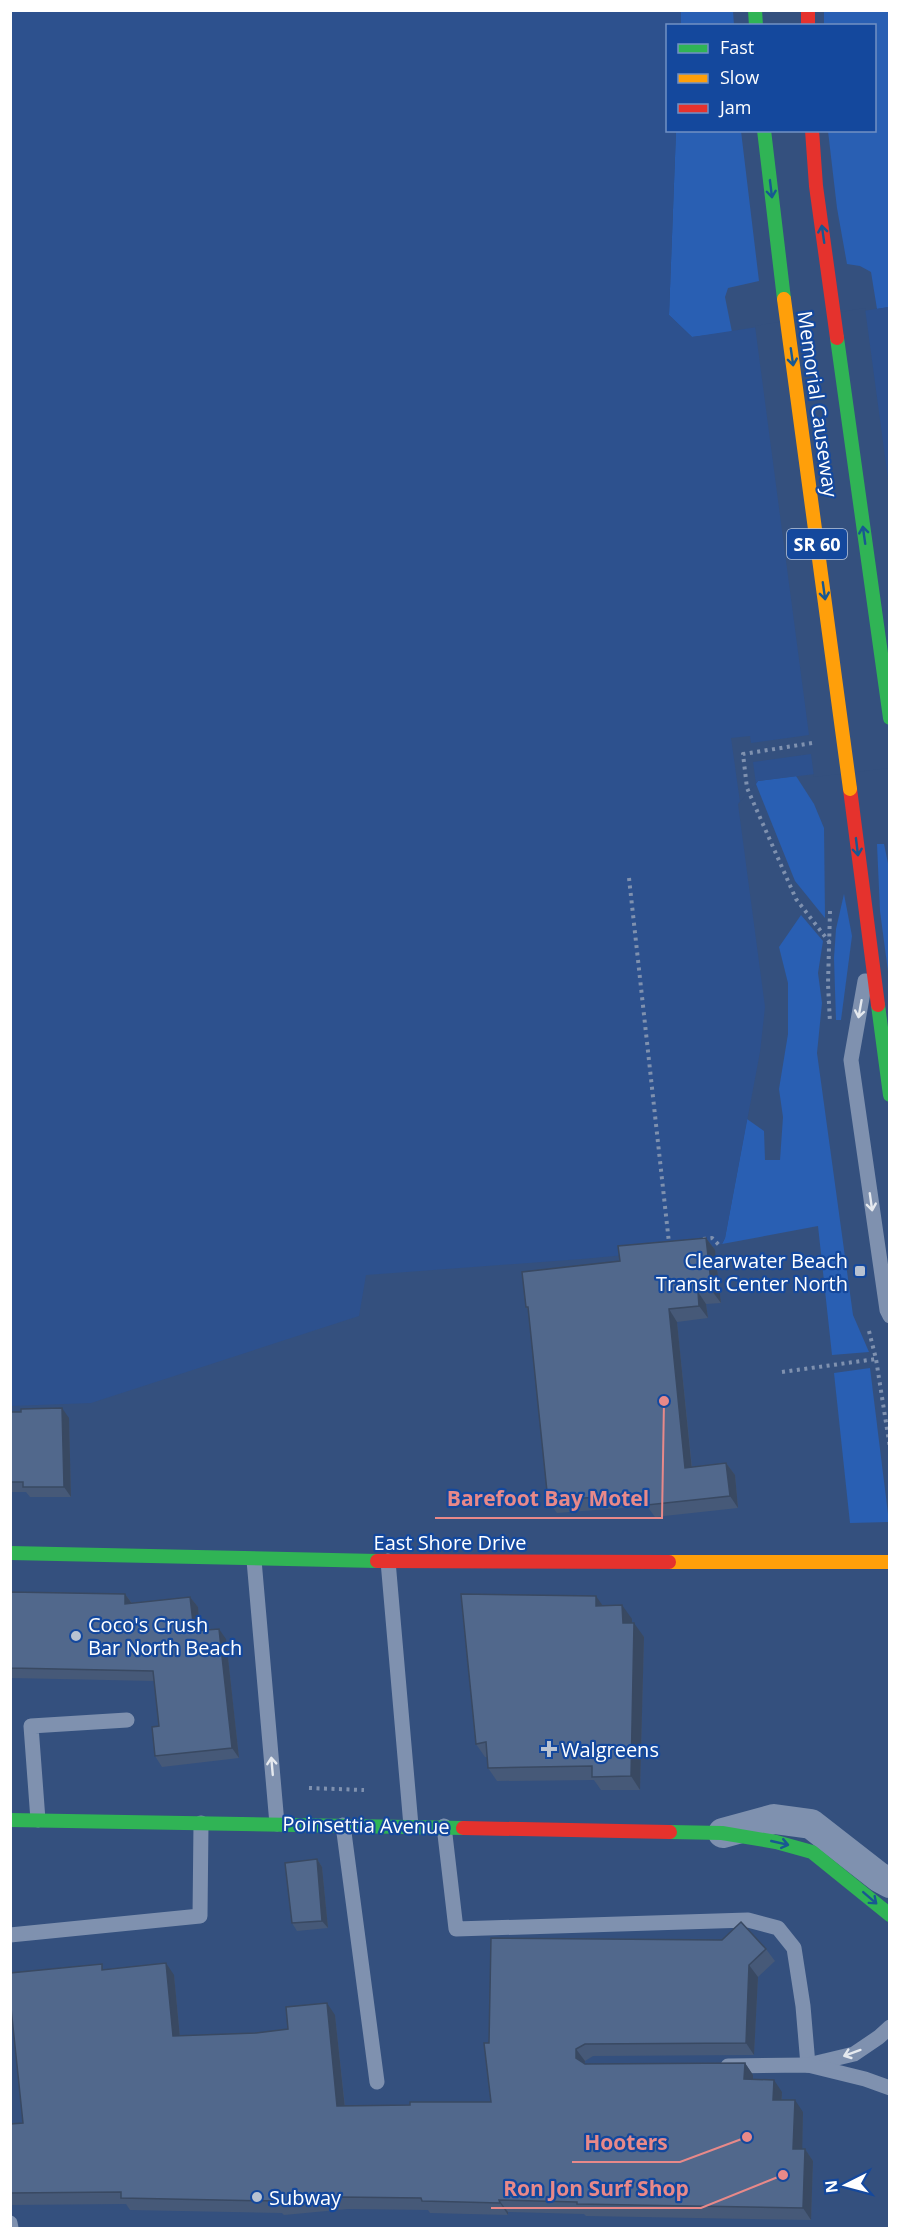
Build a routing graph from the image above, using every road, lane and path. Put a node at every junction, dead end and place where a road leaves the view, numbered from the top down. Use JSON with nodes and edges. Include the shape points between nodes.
{"nodes":[{"id":1,"x":764,"y":132,"type":"edge"},
{"id":2,"x":812,"y":132,"type":"edge"},
{"id":3,"x":890,"y":718,"type":"edge"},
{"id":4,"x":811,"y":743,"type":"dead end"},
{"id":5,"x":629,"y":878,"type":"dead end"},
{"id":6,"x":830,"y":943,"type":"dead end"},
{"id":7,"x":870,"y":952,"type":"junction"},
{"id":8,"x":890,"y":1095,"type":"edge"},
{"id":9,"x":701,"y":1239,"type":"edge"},
{"id":10,"x":679,"y":1242,"type":"edge"},
{"id":11,"x":719,"y":1245,"type":"dead end"},
{"id":12,"x":890,"y":1316,"type":"edge"},
{"id":13,"x":876,"y":1359,"type":"dead end"},
{"id":14,"x":782,"y":1372,"type":"dead end"},
{"id":15,"x":10,"y":1553,"type":"edge"},
{"id":16,"x":254,"y":1560,"type":"junction"},
{"id":17,"x":388,"y":1562,"type":"junction"},
{"id":18,"x":890,"y":1562,"type":"edge"},
{"id":19,"x":127,"y":1720,"type":"dead end"},
{"id":20,"x":10,"y":1820,"type":"edge"},
{"id":21,"x":38,"y":1820,"type":"junction"},
{"id":22,"x":201,"y":1823,"type":"junction"},
{"id":23,"x":278,"y":1824,"type":"junction"},
{"id":24,"x":344,"y":1825,"type":"junction"},
{"id":25,"x":411,"y":1826,"type":"junction"},
{"id":26,"x":444,"y":1826,"type":"junction"},
{"id":27,"x":722,"y":1833,"type":"junction"},
{"id":28,"x":890,"y":1883,"type":"edge"},
{"id":29,"x":890,"y":1915,"type":"edge"},
{"id":30,"x":10,"y":1935,"type":"edge"},
{"id":31,"x":890,"y":2027,"type":"edge"},
{"id":32,"x":712,"y":2066,"type":"edge"},
{"id":33,"x":808,"y":2066,"type":"junction"},
{"id":34,"x":377,"y":2082,"type":"dead end"},
{"id":35,"x":890,"y":2088,"type":"edge"},
{"id":36,"x":10,"y":2223,"type":"edge"},
{"id":37,"x":11,"y":2229,"type":"edge"}],
"edges":[{"from":1,"to":7,"type":"street","name":"Memorial Causeway","number":"SR 60","one_way":true,"bridge":true},
{"from":3,"to":2,"type":"street","name":"Memorial Causeway","number":"SR 60","one_way":true,"via":[[816,186]]},
{"from":4,"to":6,"type":"path","via":[[743,754],[747,788],[795,899]]},
{"from":5,"to":10,"type":"path","via":[[668,1244]]},
{"from":7,"to":8,"type":"street","name":"Memorial Causeway"},
{"from":7,"to":12,"type":"lane","one_way":true,"via":[[851,1060]]},
{"from":9,"to":11,"type":"path","via":[[711,1238]]},
{"from":13,"to":14,"type":"path"},
{"from":15,"to":16,"type":"street","name":"East Shore Drive"},
{"from":16,"to":17,"type":"street","name":"East Shore Drive"},
{"from":23,"to":16,"type":"lane","one_way":true},
{"from":17,"to":18,"type":"street","name":"East Shore Drive"},
{"from":17,"to":25,"type":"lane"},
{"from":19,"to":21,"type":"lane","via":[[31,1726]]},
{"from":20,"to":21,"type":"street","name":"Poinsettia Avenue"},
{"from":21,"to":22,"type":"street","name":"Poinsettia Avenue"},
{"from":22,"to":23,"type":"street","name":"Poinsettia Avenue"},
{"from":22,"to":30,"type":"lane","via":[[200,1916]]},
{"from":23,"to":24,"type":"street","name":"Poinsettia Avenue"},
{"from":24,"to":25,"type":"street","name":"Poinsettia Avenue"},
{"from":24,"to":34,"type":"lane"},
{"from":25,"to":26,"type":"street","name":"Poinsettia Avenue"},
{"from":26,"to":27,"type":"street","name":"Poinsettia Avenue"},
{"from":26,"to":33,"type":"lane","via":[[456,1929],[748,1920],[778,1928],[794,1948]]},
{"from":27,"to":28,"type":"street","name":"Poinsettia Avenue","via":[[774,1819],[811,1824]]},
{"from":27,"to":29,"type":"street","name":"Poinsettia Avenue","one_way":true,"via":[[812,1852]]},
{"from":31,"to":33,"type":"lane","one_way":true,"via":[[854,2054]]},
{"from":32,"to":33,"type":"lane"},
{"from":33,"to":35,"type":"lane"},
{"from":36,"to":37,"type":"lane"}]}
